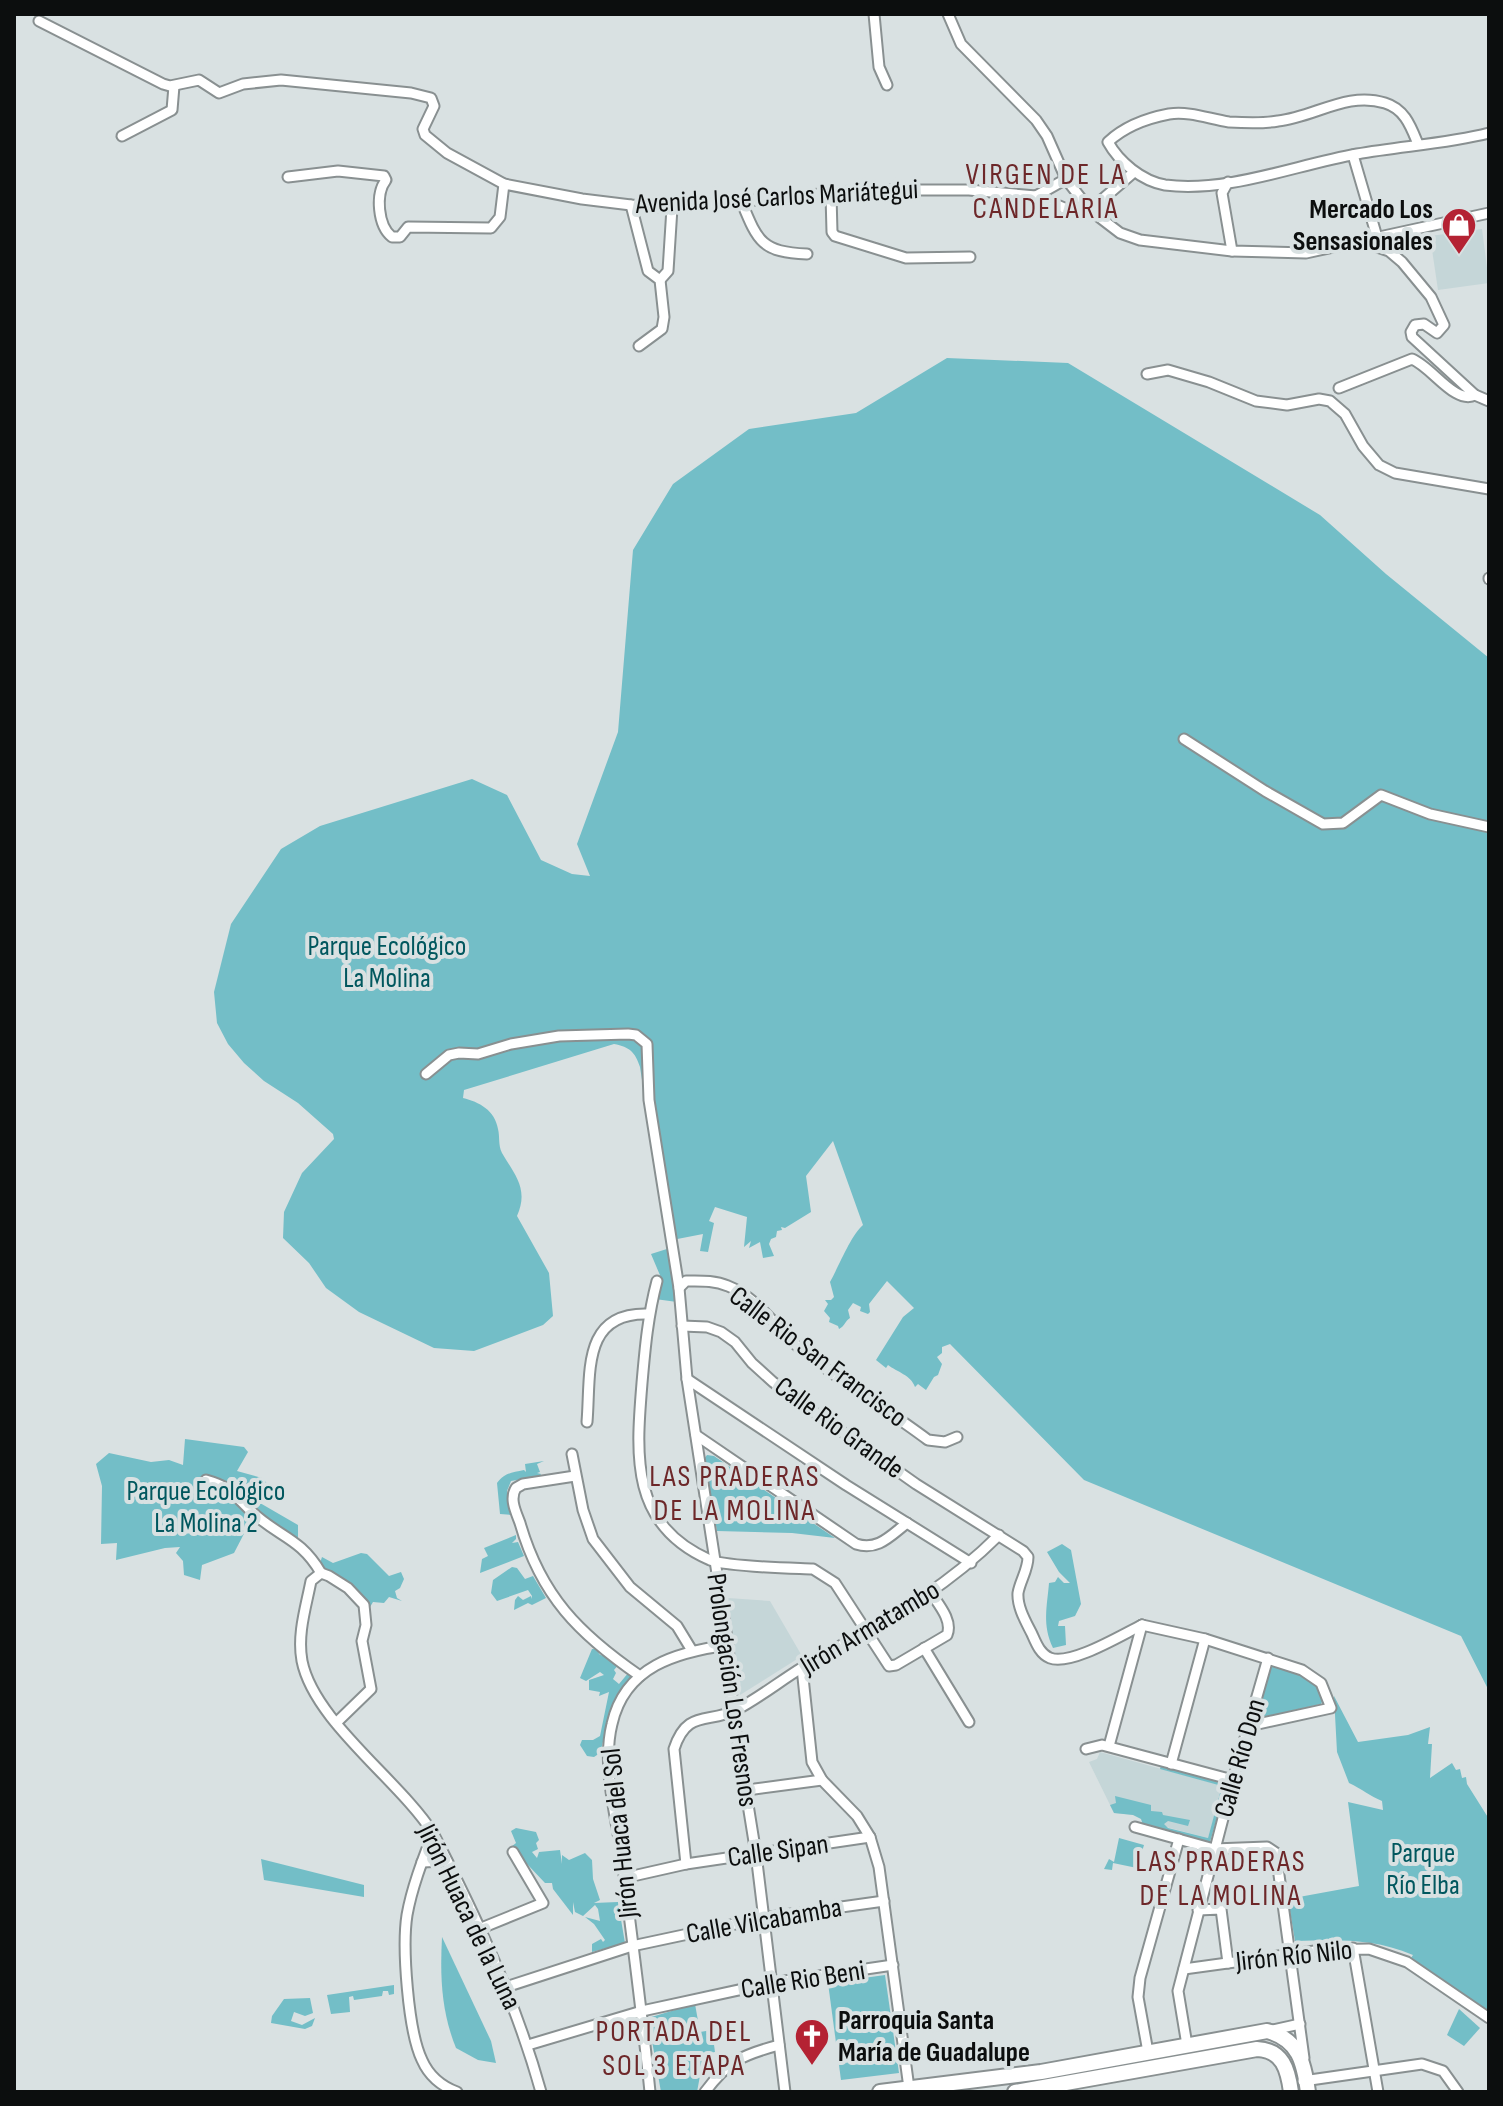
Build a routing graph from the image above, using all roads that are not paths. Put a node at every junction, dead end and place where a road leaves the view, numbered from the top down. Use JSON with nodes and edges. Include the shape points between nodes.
{"nodes":[{"id":1,"x":874,"y":14,"type":"edge"},
{"id":2,"x":948,"y":14,"type":"edge"},
{"id":3,"x":39,"y":21,"type":"dead end"},
{"id":4,"x":887,"y":85,"type":"dead end"},
{"id":5,"x":174,"y":86,"type":"junction"},
{"id":6,"x":1489,"y":133,"type":"edge"},
{"id":7,"x":122,"y":136,"type":"dead end"},
{"id":8,"x":1418,"y":144,"type":"junction"},
{"id":9,"x":1353,"y":155,"type":"junction"},
{"id":10,"x":1134,"y":172,"type":"junction"},
{"id":11,"x":288,"y":177,"type":"dead end"},
{"id":12,"x":1066,"y":179,"type":"junction"},
{"id":13,"x":1228,"y":182,"type":"junction"},
{"id":14,"x":504,"y":184,"type":"junction"},
{"id":15,"x":831,"y":195,"type":"junction"},
{"id":16,"x":1036,"y":196,"type":"junction"},
{"id":17,"x":742,"y":203,"type":"junction"},
{"id":18,"x":631,"y":205,"type":"junction"},
{"id":19,"x":672,"y":208,"type":"junction"},
{"id":20,"x":1090,"y":210,"type":"junction"},
{"id":21,"x":1489,"y":213,"type":"edge"},
{"id":22,"x":1377,"y":237,"type":"junction"},
{"id":23,"x":1359,"y":241,"type":"junction"},
{"id":24,"x":1232,"y":251,"type":"junction"},
{"id":25,"x":807,"y":254,"type":"dead end"},
{"id":26,"x":970,"y":257,"type":"dead end"},
{"id":27,"x":660,"y":280,"type":"junction"},
{"id":28,"x":639,"y":346,"type":"dead end"},
{"id":29,"x":1147,"y":374,"type":"dead end"},
{"id":30,"x":1339,"y":388,"type":"dead end"},
{"id":31,"x":1475,"y":395,"type":"junction"},
{"id":32,"x":1489,"y":401,"type":"edge"},
{"id":33,"x":1489,"y":489,"type":"edge"},
{"id":34,"x":1184,"y":739,"type":"dead end"},
{"id":35,"x":1489,"y":827,"type":"edge"},
{"id":36,"x":426,"y":1074,"type":"dead end"},
{"id":37,"x":657,"y":1281,"type":"dead end"},
{"id":38,"x":679,"y":1288,"type":"junction"},
{"id":39,"x":648,"y":1314,"type":"junction"},
{"id":40,"x":682,"y":1326,"type":"junction"},
{"id":41,"x":687,"y":1379,"type":"junction"},
{"id":42,"x":587,"y":1422,"type":"dead end"},
{"id":43,"x":696,"y":1435,"type":"junction"},
{"id":44,"x":957,"y":1437,"type":"dead end"},
{"id":45,"x":572,"y":1454,"type":"dead end"},
{"id":46,"x":575,"y":1476,"type":"junction"},
{"id":47,"x":206,"y":1480,"type":"dead end"},
{"id":48,"x":907,"y":1523,"type":"junction"},
{"id":49,"x":999,"y":1535,"type":"junction"},
{"id":50,"x":713,"y":1562,"type":"junction"},
{"id":51,"x":971,"y":1563,"type":"junction"},
{"id":52,"x":321,"y":1573,"type":"junction"},
{"id":53,"x":931,"y":1593,"type":"junction"},
{"id":54,"x":1142,"y":1625,"type":"junction"},
{"id":55,"x":866,"y":1634,"type":"junction"},
{"id":56,"x":1205,"y":1639,"type":"junction"},
{"id":57,"x":728,"y":1645,"type":"junction"},
{"id":58,"x":924,"y":1648,"type":"junction"},
{"id":59,"x":691,"y":1649,"type":"junction"},
{"id":60,"x":1268,"y":1658,"type":"junction"},
{"id":61,"x":802,"y":1668,"type":"junction"},
{"id":62,"x":640,"y":1676,"type":"junction"},
{"id":63,"x":733,"y":1712,"type":"junction"},
{"id":64,"x":337,"y":1722,"type":"junction"},
{"id":65,"x":969,"y":1722,"type":"dead end"},
{"id":66,"x":1249,"y":1726,"type":"junction"},
{"id":67,"x":1109,"y":1746,"type":"junction"},
{"id":68,"x":1086,"y":1749,"type":"dead end"},
{"id":69,"x":1171,"y":1764,"type":"junction"},
{"id":70,"x":822,"y":1780,"type":"junction"},
{"id":71,"x":1233,"y":1780,"type":"junction"},
{"id":72,"x":747,"y":1790,"type":"junction"},
{"id":73,"x":1135,"y":1827,"type":"dead end"},
{"id":74,"x":433,"y":1833,"type":"junction"},
{"id":75,"x":870,"y":1837,"type":"junction"},
{"id":76,"x":1179,"y":1839,"type":"junction"},
{"id":77,"x":1214,"y":1849,"type":"junction"},
{"id":78,"x":513,"y":1852,"type":"dead end"},
{"id":79,"x":756,"y":1854,"type":"junction"},
{"id":80,"x":447,"y":1861,"type":"junction"},
{"id":81,"x":422,"y":1862,"type":"junction"},
{"id":82,"x":686,"y":1864,"type":"junction"},
{"id":83,"x":624,"y":1878,"type":"junction"},
{"id":84,"x":884,"y":1901,"type":"junction"},
{"id":85,"x":1198,"y":1910,"type":"junction"},
{"id":86,"x":763,"y":1918,"type":"junction"},
{"id":87,"x":479,"y":1929,"type":"junction"},
{"id":88,"x":632,"y":1946,"type":"junction"},
{"id":89,"x":1353,"y":1948,"type":"junction"},
{"id":90,"x":1289,"y":1955,"type":"junction"},
{"id":91,"x":1228,"y":1963,"type":"junction"},
{"id":92,"x":893,"y":1965,"type":"junction"},
{"id":93,"x":1184,"y":1969,"type":"junction"},
{"id":94,"x":771,"y":1983,"type":"junction"},
{"id":95,"x":506,"y":1987,"type":"junction"},
{"id":96,"x":642,"y":2011,"type":"junction"},
{"id":97,"x":1487,"y":2019,"type":"edge"},
{"id":98,"x":1300,"y":2024,"type":"junction"},
{"id":99,"x":1267,"y":2031,"type":"junction"},
{"id":100,"x":528,"y":2045,"type":"junction"},
{"id":101,"x":779,"y":2045,"type":"junction"},
{"id":102,"x":1187,"y":2045,"type":"junction"},
{"id":103,"x":1148,"y":2052,"type":"junction"},
{"id":104,"x":1374,"y":2071,"type":"junction"},
{"id":105,"x":1306,"y":2079,"type":"edge"},
{"id":106,"x":909,"y":2088,"type":"junction"},
{"id":107,"x":1291,"y":2088,"type":"edge"},
{"id":108,"x":457,"y":2092,"type":"edge"},
{"id":109,"x":541,"y":2092,"type":"edge"},
{"id":110,"x":650,"y":2092,"type":"edge"},
{"id":111,"x":705,"y":2092,"type":"edge"},
{"id":112,"x":785,"y":2092,"type":"edge"},
{"id":113,"x":880,"y":2092,"type":"edge"},
{"id":114,"x":1015,"y":2092,"type":"edge"},
{"id":115,"x":1378,"y":2092,"type":"edge"},
{"id":116,"x":1458,"y":2092,"type":"edge"}],
"edges":[{"from":1,"to":4,"type":"street","via":[[879,67]]},
{"from":2,"to":12,"type":"street","via":[[961,44],[1036,120]]},
{"from":3,"to":5,"type":"street","name":"Avenida José Carlos Mariátegui","via":[[152,80]]},
{"from":5,"to":7,"type":"street","via":[[172,110]]},
{"from":5,"to":14,"type":"street","name":"Avenida José Carlos Mariátegui","via":[[199,80],[219,93],[281,80],[421,95],[434,103],[425,135]]},
{"from":6,"to":8,"type":"street","via":[[1451,143]]},
{"from":8,"to":9,"type":"street"},
{"from":8,"to":10,"type":"street","via":[[1402,112],[1361,99],[1280,121],[1228,122],[1183,113],[1151,118],[1108,142]]},
{"from":9,"to":13,"type":"street"},
{"from":9,"to":22,"type":"street"},
{"from":10,"to":13,"type":"street","via":[[1164,185]]},
{"from":10,"to":20,"type":"street"},
{"from":11,"to":14,"type":"street","via":[[338,171],[384,176],[379,197],[384,227],[392,237],[400,237],[408,227],[491,228],[500,217]]},
{"from":12,"to":16,"type":"street"},
{"from":12,"to":20,"type":"street"},
{"from":13,"to":24,"type":"street","via":[[1222,193]]},
{"from":14,"to":18,"type":"street","name":"Avenida José Carlos Mariátegui"},
{"from":15,"to":16,"type":"street","name":"Avenida José Carlos Mariátegui","via":[[954,190]]},
{"from":15,"to":17,"type":"street","name":"Avenida José Carlos Mariátegui"},
{"from":15,"to":26,"type":"street","via":[[835,236],[906,258]]},
{"from":16,"to":20,"type":"street","name":"Avenida José Carlos Mariátegui","via":[[1064,208]]},
{"from":17,"to":19,"type":"street","name":"Avenida José Carlos Mariátegui"},
{"from":17,"to":25,"type":"street","via":[[760,239],[781,253]]},
{"from":18,"to":19,"type":"street","name":"Avenida José Carlos Mariátegui"},
{"from":18,"to":27,"type":"street","via":[[648,271]]},
{"from":19,"to":27,"type":"street","via":[[668,271]]},
{"from":20,"to":24,"type":"street","name":"Avenida José Carlos Mariátegui","via":[[1120,233],[1140,240]]},
{"from":21,"to":22,"type":"street","name":"Avenida José Carlos Mariátegui"},
{"from":22,"to":23,"type":"street","name":"Avenida José Carlos Mariátegui"},
{"from":23,"to":24,"type":"street","name":"Avenida José Carlos Mariátegui","via":[[1306,253]]},
{"from":23,"to":31,"type":"street","via":[[1389,251],[1421,282],[1444,325],[1437,333],[1424,324],[1415,325],[1412,337]]},
{"from":27,"to":28,"type":"street","via":[[664,324]]},
{"from":29,"to":33,"type":"street","via":[[1168,370],[1256,401],[1330,401],[1345,414],[1379,465]]},
{"from":30,"to":31,"type":"street","via":[[1412,359],[1461,398]]},
{"from":31,"to":32,"type":"street"},
{"from":34,"to":35,"type":"street","via":[[1323,824],[1343,823],[1381,795],[1430,814]]},
{"from":36,"to":38,"type":"street","name":"Prolongación Los Fresnos","via":[[449,1055],[559,1036],[628,1034],[647,1044],[649,1100]]},
{"from":37,"to":39,"type":"street"},
{"from":38,"to":40,"type":"street","name":"Prolongación Los Fresnos"},
{"from":38,"to":44,"type":"street","name":"Calle Rio San Francisco","via":[[686,1281],[707,1281],[744,1294],[801,1350],[928,1440]]},
{"from":39,"to":42,"type":"street","via":[[629,1314],[609,1324],[593,1343]]},
{"from":39,"to":50,"type":"street","via":[[638,1429],[640,1478],[647,1502],[664,1528]]},
{"from":40,"to":41,"type":"street","name":"Prolongación Los Fresnos"},
{"from":40,"to":49,"type":"street","name":"Calle Rio Grande","via":[[721,1332],[800,1402]]},
{"from":41,"to":43,"type":"street","name":"Prolongación Los Fresnos"},
{"from":41,"to":48,"type":"street"},
{"from":43,"to":48,"type":"street","via":[[856,1544],[876,1546]]},
{"from":43,"to":50,"type":"street","name":"Prolongación Los Fresnos"},
{"from":45,"to":46,"type":"street"},
{"from":46,"to":59,"type":"street","via":[[593,1539],[630,1587],[677,1626]]},
{"from":46,"to":62,"type":"street","via":[[516,1488],[512,1499],[527,1547],[576,1627]]},
{"from":47,"to":52,"type":"street","via":[[232,1491],[251,1512],[305,1548]]},
{"from":48,"to":51,"type":"street"},
{"from":49,"to":51,"type":"street","name":"Jirón Armatambo"},
{"from":49,"to":54,"type":"street","name":"Calle Rio Grande","via":[[1028,1557],[1019,1604],[1049,1658],[1077,1656]]},
{"from":50,"to":55,"type":"street","via":[[813,1569],[835,1583]]},
{"from":50,"to":57,"type":"street","name":"Prolongación Los Fresnos"},
{"from":51,"to":53,"type":"street","name":"Jirón Armatambo"},
{"from":52,"to":64,"type":"street","name":"Jirón Huaca de la Luna","via":[[311,1581],[301,1648],[306,1674]]},
{"from":52,"to":64,"type":"street","via":[[360,1598],[366,1613],[362,1641],[371,1689]]},
{"from":53,"to":55,"type":"street","name":"Jirón Armatambo"},
{"from":53,"to":58,"type":"street","via":[[950,1630]]},
{"from":54,"to":56,"type":"street"},
{"from":54,"to":67,"type":"street"},
{"from":55,"to":58,"type":"street","via":[[889,1666]]},
{"from":55,"to":61,"type":"street","name":"Jirón Armatambo"},
{"from":56,"to":60,"type":"street"},
{"from":56,"to":69,"type":"street"},
{"from":57,"to":59,"type":"street","name":"Jirón Huaca del Sol"},
{"from":57,"to":63,"type":"street","name":"Prolongación Los Fresnos"},
{"from":58,"to":65,"type":"street"},
{"from":59,"to":62,"type":"street","name":"Jirón Huaca del Sol"},
{"from":60,"to":66,"type":"street","name":"Calle Río Don"},
{"from":60,"to":66,"type":"street","via":[[1314,1676],[1331,1708]]},
{"from":61,"to":63,"type":"street","name":"Jirón Armatambo"},
{"from":61,"to":70,"type":"street","via":[[808,1743]]},
{"from":62,"to":83,"type":"street","name":"Jirón Huaca del Sol","via":[[612,1723],[609,1750]]},
{"from":63,"to":72,"type":"street","name":"Prolongación Los Fresnos"},
{"from":63,"to":82,"type":"street","name":"Calle Sipan","via":[[689,1725],[674,1749]]},
{"from":64,"to":74,"type":"street","name":"Jirón Huaca de la Luna"},
{"from":66,"to":71,"type":"street","name":"Calle Río Don"},
{"from":67,"to":68,"type":"street"},
{"from":67,"to":69,"type":"street"},
{"from":69,"to":71,"type":"street"},
{"from":70,"to":72,"type":"street"},
{"from":70,"to":75,"type":"street"},
{"from":71,"to":77,"type":"street","name":"Calle Río Don"},
{"from":72,"to":79,"type":"street","name":"Prolongación Los Fresnos"},
{"from":73,"to":76,"type":"street"},
{"from":74,"to":80,"type":"street","name":"Jirón Huaca de la Luna"},
{"from":74,"to":81,"type":"street"},
{"from":75,"to":79,"type":"street","name":"Calle Sipan"},
{"from":75,"to":84,"type":"street"},
{"from":76,"to":77,"type":"street"},
{"from":76,"to":103,"type":"street","via":[[1140,1978],[1138,1997]]},
{"from":77,"to":85,"type":"street","name":"Calle Río Don"},
{"from":77,"to":90,"type":"street","via":[[1267,1847],[1276,1853]]},
{"from":78,"to":87,"type":"street","via":[[543,1903]]},
{"from":79,"to":82,"type":"street","name":"Calle Sipan"},
{"from":79,"to":86,"type":"street","name":"Prolongación Los Fresnos"},
{"from":80,"to":81,"type":"street"},
{"from":80,"to":87,"type":"street","name":"Jirón Huaca de la Luna"},
{"from":81,"to":108,"type":"street","via":[[406,1924],[414,2038],[429,2073]]},
{"from":82,"to":83,"type":"street","name":"Calle Sipan"},
{"from":83,"to":88,"type":"street","name":"Jirón Huaca del Sol"},
{"from":84,"to":86,"type":"street","name":"Calle Vilcabamba"},
{"from":84,"to":92,"type":"street"},
{"from":85,"to":91,"type":"street","via":[[1221,1909]]},
{"from":85,"to":93,"type":"street","name":"Calle Río Don"},
{"from":86,"to":88,"type":"street","name":"Calle Vilcabamba"},
{"from":86,"to":94,"type":"street","name":"Prolongación Los Fresnos"},
{"from":87,"to":95,"type":"street","name":"Jirón Huaca de la Luna"},
{"from":88,"to":95,"type":"street","name":"Calle Vilcabamba"},
{"from":88,"to":96,"type":"street","name":"Jirón Huaca del Sol"},
{"from":89,"to":90,"type":"street","name":"Jirón Río Nilo"},
{"from":89,"to":97,"type":"street","name":"Jirón Río Nilo","via":[[1382,1951],[1407,1962]]},
{"from":89,"to":104,"type":"street"},
{"from":90,"to":91,"type":"street","name":"Jirón Río Nilo"},
{"from":90,"to":98,"type":"street"},
{"from":91,"to":93,"type":"street","name":"Jirón Río Nilo"},
{"from":92,"to":94,"type":"street","name":"Calle Rio Beni"},
{"from":92,"to":106,"type":"street"},
{"from":93,"to":102,"type":"street","name":"Calle Río Don","via":[[1178,1991]]},
{"from":94,"to":96,"type":"street","name":"Calle Rio Beni"},
{"from":94,"to":101,"type":"street","name":"Prolongación Los Fresnos"},
{"from":95,"to":100,"type":"street","name":"Jirón Huaca de la Luna"},
{"from":96,"to":100,"type":"street","name":"Calle Rio Beni"},
{"from":96,"to":110,"type":"street","name":"Jirón Huaca del Sol"},
{"from":98,"to":99,"type":"street"},
{"from":98,"to":105,"type":"street"},
{"from":99,"to":102,"type":"main road"},
{"from":99,"to":105,"type":"main road","via":[[1290,2042],[1301,2057]]},
{"from":100,"to":109,"type":"street","name":"Jirón Huaca de la Luna"},
{"from":101,"to":111,"type":"street","via":[[746,2054],[723,2068]]},
{"from":101,"to":112,"type":"street","name":"Prolongación Los Fresnos"},
{"from":102,"to":103,"type":"main road"},
{"from":103,"to":106,"type":"main road"},
{"from":104,"to":105,"type":"street"},
{"from":104,"to":115,"type":"street"},
{"from":104,"to":116,"type":"street","via":[[1434,2066]]},
{"from":105,"to":107,"type":"street"},
{"from":106,"to":113,"type":"main road"},
{"from":107,"to":114,"type":"main road","via":[[1281,2058],[1257,2049]]}]}
